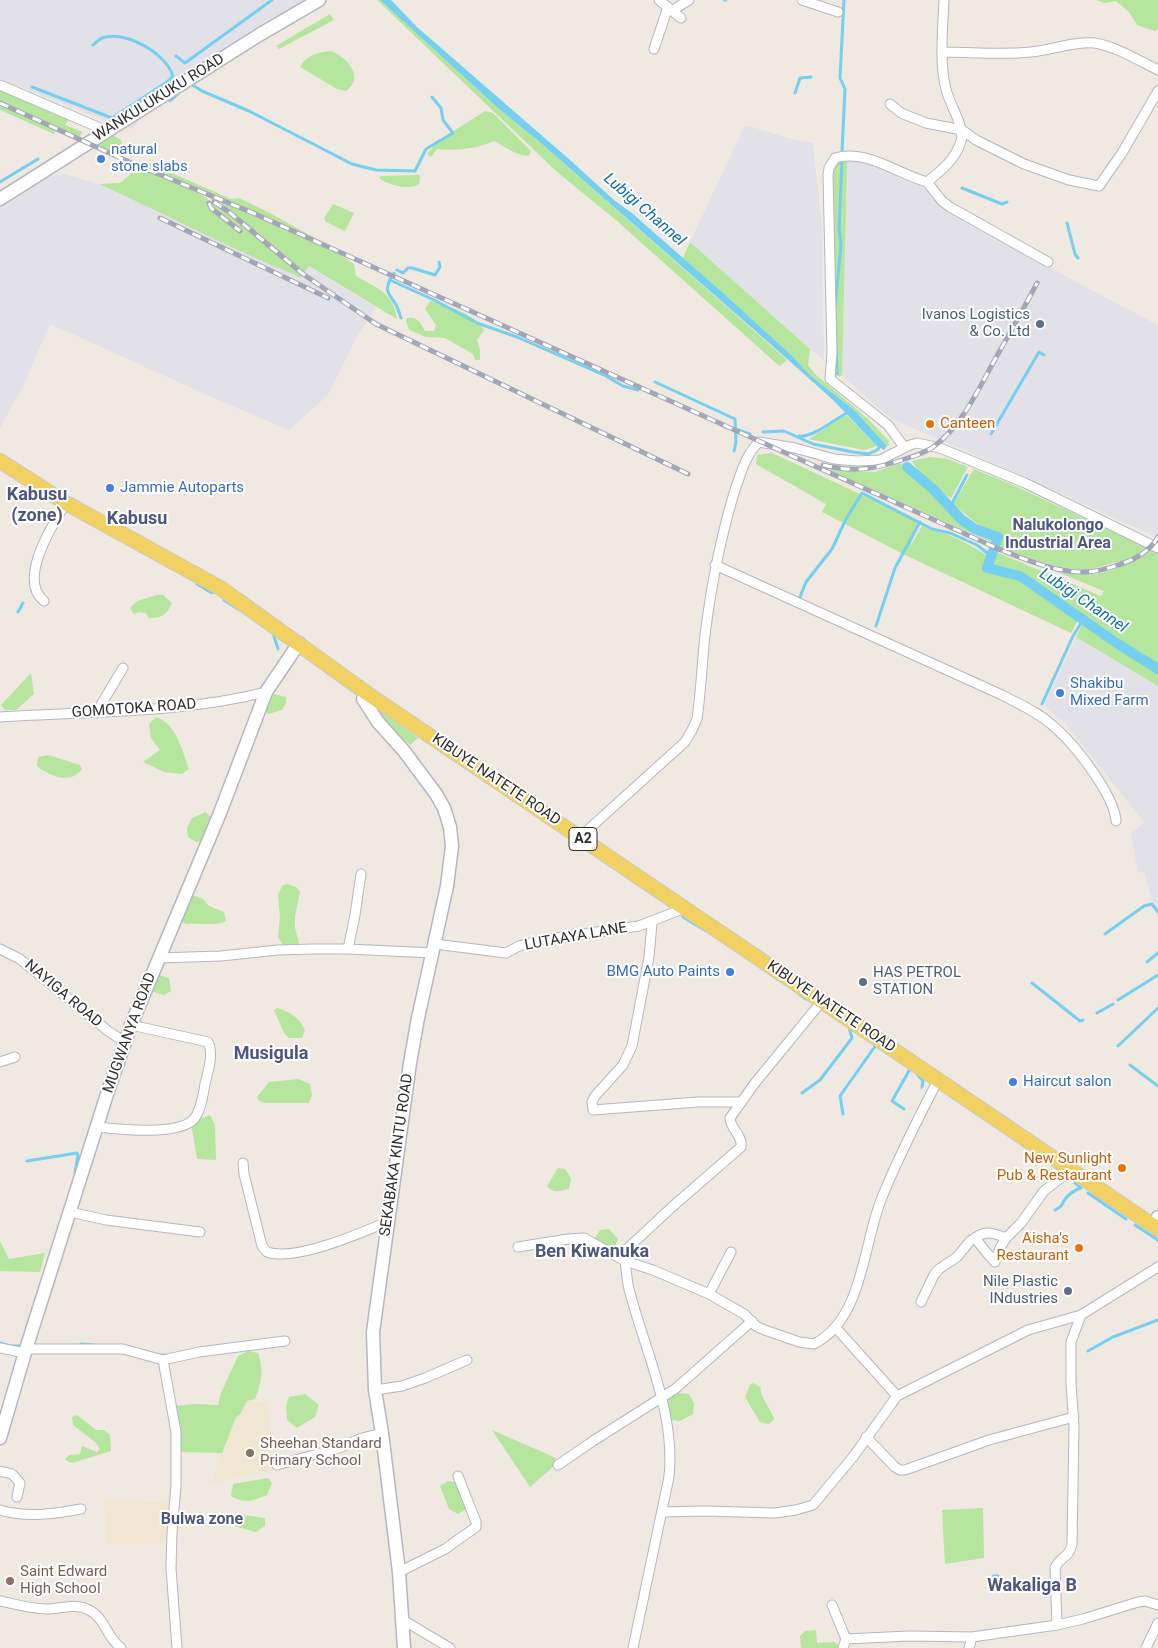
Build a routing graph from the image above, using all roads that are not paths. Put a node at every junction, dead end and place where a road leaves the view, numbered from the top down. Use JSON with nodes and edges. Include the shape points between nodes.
{"nodes":[{"id":1,"x":319,"y":0,"type":"edge"},
{"id":2,"x":659,"y":0,"type":"edge"},
{"id":3,"x":689,"y":0,"type":"edge"},
{"id":4,"x":802,"y":0,"type":"edge"},
{"id":5,"x":944,"y":0,"type":"edge"},
{"id":6,"x":670,"y":8,"type":"junction"},
{"id":7,"x":838,"y":12,"type":"dead end"},
{"id":8,"x":681,"y":18,"type":"dead end"},
{"id":9,"x":654,"y":49,"type":"dead end"},
{"id":10,"x":943,"y":52,"type":"junction"},
{"id":11,"x":1158,"y":70,"type":"edge"},
{"id":12,"x":0,"y":85,"type":"edge"},
{"id":13,"x":1158,"y":91,"type":"edge"},
{"id":14,"x":890,"y":104,"type":"dead end"},
{"id":15,"x":107,"y":130,"type":"junction"},
{"id":16,"x":962,"y":130,"type":"junction"},
{"id":17,"x":927,"y":182,"type":"junction"},
{"id":18,"x":0,"y":199,"type":"edge"},
{"id":19,"x":1048,"y":262,"type":"dead end"},
{"id":20,"x":904,"y":447,"type":"junction"},
{"id":21,"x":0,"y":461,"type":"edge"},
{"id":22,"x":66,"y":503,"type":"junction"},
{"id":23,"x":1158,"y":548,"type":"edge"},
{"id":24,"x":716,"y":565,"type":"junction"},
{"id":25,"x":44,"y":601,"type":"dead end"},
{"id":26,"x":299,"y":643,"type":"junction"},
{"id":27,"x":123,"y":668,"type":"dead end"},
{"id":28,"x":266,"y":692,"type":"junction"},
{"id":29,"x":368,"y":694,"type":"junction"},
{"id":30,"x":96,"y":713,"type":"junction"},
{"id":31,"x":0,"y":717,"type":"edge"},
{"id":32,"x":1116,"y":821,"type":"dead end"},
{"id":33,"x":580,"y":837,"type":"junction"},
{"id":34,"x":361,"y":874,"type":"dead end"},
{"id":35,"x":685,"y":908,"type":"junction"},
{"id":36,"x":652,"y":922,"type":"junction"},
{"id":37,"x":434,"y":948,"type":"junction"},
{"id":38,"x":0,"y":949,"type":"edge"},
{"id":39,"x":348,"y":949,"type":"junction"},
{"id":40,"x":158,"y":958,"type":"junction"},
{"id":41,"x":822,"y":1001,"type":"junction"},
{"id":42,"x":131,"y":1025,"type":"junction"},
{"id":43,"x":125,"y":1042,"type":"junction"},
{"id":44,"x":15,"y":1057,"type":"dead end"},
{"id":45,"x":0,"y":1062,"type":"edge"},
{"id":46,"x":938,"y":1080,"type":"junction"},
{"id":47,"x":741,"y":1102,"type":"junction"},
{"id":48,"x":97,"y":1127,"type":"junction"},
{"id":49,"x":243,"y":1163,"type":"dead end"},
{"id":50,"x":1071,"y":1170,"type":"junction"},
{"id":51,"x":70,"y":1212,"type":"junction"},
{"id":52,"x":387,"y":1222,"type":"junction"},
{"id":53,"x":1157,"y":1224,"type":"edge"},
{"id":54,"x":200,"y":1232,"type":"dead end"},
{"id":55,"x":975,"y":1238,"type":"junction"},
{"id":56,"x":1006,"y":1238,"type":"junction"},
{"id":57,"x":518,"y":1247,"type":"dead end"},
{"id":58,"x":731,"y":1252,"type":"dead end"},
{"id":59,"x":625,"y":1261,"type":"junction"},
{"id":60,"x":1158,"y":1267,"type":"edge"},
{"id":61,"x":709,"y":1294,"type":"junction"},
{"id":62,"x":921,"y":1302,"type":"dead end"},
{"id":63,"x":1081,"y":1315,"type":"junction"},
{"id":64,"x":752,"y":1322,"type":"junction"},
{"id":65,"x":836,"y":1328,"type":"junction"},
{"id":66,"x":285,"y":1341,"type":"dead end"},
{"id":67,"x":0,"y":1348,"type":"edge"},
{"id":68,"x":26,"y":1351,"type":"junction"},
{"id":69,"x":163,"y":1360,"type":"junction"},
{"id":70,"x":467,"y":1360,"type":"dead end"},
{"id":71,"x":374,"y":1390,"type":"junction"},
{"id":72,"x":897,"y":1396,"type":"junction"},
{"id":73,"x":661,"y":1399,"type":"junction"},
{"id":74,"x":1074,"y":1417,"type":"junction"},
{"id":75,"x":382,"y":1432,"type":"junction"},
{"id":76,"x":866,"y":1437,"type":"junction"},
{"id":77,"x":0,"y":1438,"type":"edge"},
{"id":78,"x":277,"y":1465,"type":"dead end"},
{"id":79,"x":558,"y":1465,"type":"dead end"},
{"id":80,"x":0,"y":1471,"type":"edge"},
{"id":81,"x":458,"y":1476,"type":"dead end"},
{"id":82,"x":17,"y":1497,"type":"dead end"},
{"id":83,"x":81,"y":1509,"type":"dead end"},
{"id":84,"x":0,"y":1510,"type":"edge"},
{"id":85,"x":662,"y":1512,"type":"junction"},
{"id":86,"x":399,"y":1572,"type":"junction"},
{"id":87,"x":0,"y":1601,"type":"edge"},
{"id":88,"x":832,"y":1605,"type":"dead end"},
{"id":89,"x":1158,"y":1605,"type":"edge"},
{"id":90,"x":403,"y":1620,"type":"junction"},
{"id":91,"x":1158,"y":1623,"type":"edge"},
{"id":92,"x":1057,"y":1625,"type":"junction"},
{"id":93,"x":972,"y":1637,"type":"junction"},
{"id":94,"x":845,"y":1643,"type":"edge"},
{"id":95,"x":121,"y":1648,"type":"edge"},
{"id":96,"x":177,"y":1648,"type":"edge"},
{"id":97,"x":404,"y":1648,"type":"edge"},
{"id":98,"x":450,"y":1648,"type":"edge"},
{"id":99,"x":633,"y":1648,"type":"edge"},
{"id":100,"x":969,"y":1648,"type":"edge"},
{"id":101,"x":1146,"y":1648,"type":"edge"}],
"edges":[{"from":1,"to":15,"type":"street","name":"WANKULUKUKU ROAD"},
{"from":2,"to":6,"type":"street"},
{"from":3,"to":6,"type":"street"},
{"from":4,"to":7,"type":"street"},
{"from":5,"to":10,"type":"street"},
{"from":6,"to":8,"type":"street"},
{"from":6,"to":9,"type":"street"},
{"from":10,"to":11,"type":"street","via":[[1020,53],[1094,43]]},
{"from":10,"to":16,"type":"street","via":[[946,90]]},
{"from":12,"to":15,"type":"street"},
{"from":13,"to":16,"type":"street","via":[[1099,186],[1069,180],[1010,159]]},
{"from":14,"to":16,"type":"street","via":[[919,121]]},
{"from":15,"to":18,"type":"street","name":"WANKULUKUKU ROAD"},
{"from":16,"to":17,"type":"street","via":[[955,155]]},
{"from":17,"to":19,"type":"street","via":[[950,207]]},
{"from":17,"to":20,"type":"street","via":[[882,164],[849,156],[835,158],[828,174],[830,379],[888,425]]},
{"from":20,"to":23,"type":"street","via":[[917,444],[940,448],[1025,483]]},
{"from":20,"to":24,"type":"street","via":[[880,460],[857,461],[760,442],[749,454],[738,482]]},
{"from":21,"to":22,"type":"main road","name":"KIBUYE NATETE ROAD","number":"A2"},
{"from":22,"to":25,"type":"street","via":[[47,535],[37,564],[36,589]]},
{"from":22,"to":26,"type":"main road","name":"KIBUYE NATETE ROAD","number":"A2","via":[[222,589]]},
{"from":24,"to":32,"type":"street","via":[[1002,695],[1041,716],[1065,738],[1094,774],[1111,801]]},
{"from":24,"to":33,"type":"street","via":[[698,710],[692,730],[685,742]]},
{"from":26,"to":28,"type":"street","name":"MUGWANYA ROAD"},
{"from":26,"to":29,"type":"main road","name":"KIBUYE NATETE ROAD","number":"A2"},
{"from":27,"to":30,"type":"street"},
{"from":28,"to":30,"type":"street","name":"GOMOTOKA ROAD","via":[[184,707]]},
{"from":28,"to":40,"type":"street","name":"MUGWANYA ROAD","via":[[220,813]]},
{"from":29,"to":33,"type":"main road","name":"KIBUYE NATETE ROAD","number":"A2"},
{"from":29,"to":37,"type":"street","name":"SEKABAKA KINTU ROAD","via":[[364,696],[364,702],[422,773],[444,808],[450,827],[449,872]]},
{"from":30,"to":31,"type":"street","name":"GOMOTOKA ROAD"},
{"from":33,"to":35,"type":"main road","name":"KIBUYE NATETE ROAD","number":"A2"},
{"from":34,"to":39,"type":"street"},
{"from":35,"to":36,"type":"street","name":"LUTAAYA LANE"},
{"from":35,"to":41,"type":"main road","name":"KIBUYE NATETE ROAD","number":"A2"},
{"from":36,"to":37,"type":"street","name":"LUTAAYA LANE","via":[[541,940],[506,953]]},
{"from":36,"to":47,"type":"street","via":[[649,957],[632,1046],[623,1065],[593,1099],[593,1110]]},
{"from":37,"to":39,"type":"street","name":"LUTAAYA LANE"},
{"from":37,"to":52,"type":"street","name":"SEKABAKA KINTU ROAD","via":[[418,1018]]},
{"from":38,"to":43,"type":"street","name":"NAYIGA ROAD","via":[[20,959],[108,1032]]},
{"from":39,"to":40,"type":"street","name":"LUTAAYA LANE"},
{"from":40,"to":42,"type":"street","name":"MUGWANYA ROAD"},
{"from":41,"to":46,"type":"main road","name":"KIBUYE NATETE ROAD","number":"A2"},
{"from":41,"to":47,"type":"street"},
{"from":42,"to":43,"type":"street","name":"MUGWANYA ROAD"},
{"from":42,"to":48,"type":"street","via":[[208,1042],[211,1050],[209,1066],[197,1114],[189,1123],[168,1129],[150,1131]]},
{"from":43,"to":48,"type":"street","name":"MUGWANYA ROAD"},
{"from":44,"to":45,"type":"street"},
{"from":46,"to":50,"type":"main road","name":"KIBUYE NATETE ROAD","number":"A2"},
{"from":46,"to":65,"type":"street","via":[[904,1145],[883,1195],[863,1267]]},
{"from":47,"to":59,"type":"street","via":[[729,1120],[742,1140],[741,1147],[630,1245]]},
{"from":48,"to":51,"type":"street","name":"MUGWANYA ROAD"},
{"from":49,"to":52,"type":"street","via":[[262,1246],[267,1252],[279,1254],[311,1249]]},
{"from":50,"to":53,"type":"main road","name":"KIBUYE NATETE ROAD","number":"A2"},
{"from":50,"to":56,"type":"street","via":[[1044,1192]]},
{"from":51,"to":54,"type":"street"},
{"from":51,"to":68,"type":"street","name":"MUGWANYA ROAD"},
{"from":52,"to":71,"type":"street","name":"SEKABAKA KINTU ROAD","via":[[373,1332]]},
{"from":55,"to":56,"type":"street","via":[[988,1232]]},
{"from":55,"to":56,"type":"street","via":[[995,1262]]},
{"from":55,"to":62,"type":"street","via":[[934,1275]]},
{"from":57,"to":59,"type":"street","via":[[581,1238]]},
{"from":58,"to":61,"type":"street"},
{"from":59,"to":61,"type":"street"},
{"from":59,"to":73,"type":"street","via":[[631,1299]]},
{"from":60,"to":63,"type":"street"},
{"from":61,"to":64,"type":"street"},
{"from":63,"to":72,"type":"street","via":[[1028,1330]]},
{"from":63,"to":74,"type":"street","via":[[1071,1342]]},
{"from":64,"to":65,"type":"street","via":[[772,1333],[812,1344]]},
{"from":64,"to":73,"type":"street"},
{"from":65,"to":72,"type":"street"},
{"from":66,"to":69,"type":"street"},
{"from":67,"to":68,"type":"street"},
{"from":68,"to":69,"type":"street","via":[[123,1349]]},
{"from":68,"to":77,"type":"street","name":"MUGWANYA ROAD"},
{"from":69,"to":96,"type":"street","via":[[176,1432],[171,1568]]},
{"from":70,"to":71,"type":"street","via":[[402,1386]]},
{"from":71,"to":75,"type":"street","name":"SEKABAKA KINTU ROAD"},
{"from":72,"to":76,"type":"street"},
{"from":73,"to":79,"type":"street","via":[[592,1440]]},
{"from":73,"to":85,"type":"street","via":[[671,1454],[670,1477]]},
{"from":74,"to":76,"type":"street","via":[[990,1440],[905,1470],[894,1467]]},
{"from":74,"to":92,"type":"street","via":[[1072,1537],[1070,1553],[1057,1562],[1055,1568]]},
{"from":75,"to":78,"type":"street"},
{"from":75,"to":86,"type":"street","name":"SEKABAKA KINTU ROAD"},
{"from":76,"to":85,"type":"street","via":[[813,1505],[775,1513]]},
{"from":80,"to":82,"type":"street","via":[[12,1474],[20,1483]]},
{"from":81,"to":86,"type":"street","via":[[476,1526],[445,1549]]},
{"from":83,"to":84,"type":"street","via":[[33,1515]]},
{"from":85,"to":99,"type":"street"},
{"from":86,"to":90,"type":"street","name":"SEKABAKA KINTU ROAD"},
{"from":87,"to":95,"type":"street","via":[[44,1609],[72,1606],[88,1610],[99,1618]]},
{"from":88,"to":94,"type":"street"},
{"from":89,"to":92,"type":"street","via":[[1138,1602]]},
{"from":90,"to":97,"type":"street","name":"SEKABAKA KINTU ROAD"},
{"from":90,"to":98,"type":"street"},
{"from":91,"to":101,"type":"street"},
{"from":92,"to":93,"type":"street"},
{"from":93,"to":94,"type":"street","via":[[909,1636]]},
{"from":93,"to":100,"type":"street"}]}
